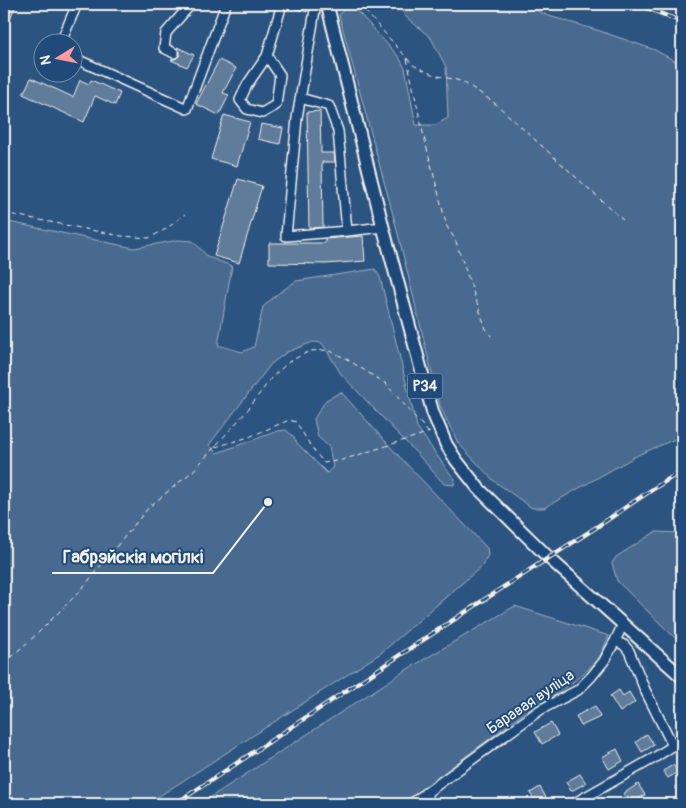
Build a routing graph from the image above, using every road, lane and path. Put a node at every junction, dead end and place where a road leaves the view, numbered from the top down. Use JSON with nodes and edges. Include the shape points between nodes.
{"nodes":[{"id":1,"x":77,"y":4,"type":"edge"},
{"id":2,"x":192,"y":4,"type":"edge"},
{"id":3,"x":226,"y":4,"type":"edge"},
{"id":4,"x":282,"y":4,"type":"edge"},
{"id":5,"x":316,"y":4,"type":"edge"},
{"id":6,"x":327,"y":4,"type":"edge"},
{"id":7,"x":359,"y":4,"type":"edge"},
{"id":8,"x":65,"y":32,"type":"edge"},
{"id":9,"x":174,"y":53,"type":"dead end"},
{"id":10,"x":267,"y":56,"type":"junction"},
{"id":11,"x":407,"y":58,"type":"junction"},
{"id":12,"x":82,"y":62,"type":"edge"},
{"id":13,"x":300,"y":98,"type":"junction"},
{"id":14,"x":4,"y":213,"type":"edge"},
{"id":15,"x":185,"y":214,"type":"dead end"},
{"id":16,"x":623,"y":220,"type":"dead end"},
{"id":17,"x":383,"y":227,"type":"junction"},
{"id":18,"x":347,"y":232,"type":"junction"},
{"id":19,"x":491,"y":336,"type":"dead end"},
{"id":20,"x":434,"y":431,"type":"junction"},
{"id":21,"x":214,"y":448,"type":"junction"},
{"id":22,"x":623,"y":624,"type":"junction"},
{"id":23,"x":616,"y":641,"type":"junction"},
{"id":24,"x":4,"y":663,"type":"edge"},
{"id":25,"x":682,"y":676,"type":"edge"},
{"id":26,"x":682,"y":740,"type":"edge"},
{"id":27,"x":673,"y":746,"type":"junction"},
{"id":28,"x":426,"y":793,"type":"junction"},
{"id":29,"x":411,"y":804,"type":"edge"},
{"id":30,"x":431,"y":804,"type":"edge"},
{"id":31,"x":573,"y":804,"type":"edge"}],
"edges":[{"from":1,"to":8,"type":"street"},
{"from":2,"to":9,"type":"street","via":[[166,33],[164,48]]},
{"from":3,"to":12,"type":"street","via":[[187,108]]},
{"from":4,"to":10,"type":"street"},
{"from":5,"to":13,"type":"street"},
{"from":6,"to":17,"type":"main road","number":"Р34"},
{"from":7,"to":11,"type":"path"},
{"from":10,"to":10,"type":"street","via":[[240,100],[247,109],[262,113],[276,105],[280,75]]},
{"from":11,"to":16,"type":"path","via":[[413,65],[434,75],[461,81],[497,105]]},
{"from":11,"to":19,"type":"path","via":[[447,227],[455,239]]},
{"from":13,"to":18,"type":"street","via":[[329,106],[338,131]]},
{"from":13,"to":18,"type":"street","via":[[286,236]]},
{"from":14,"to":15,"type":"path","via":[[121,236],[149,238]]},
{"from":17,"to":18,"type":"street"},
{"from":17,"to":20,"type":"main road","number":"Р34","via":[[433,413]]},
{"from":20,"to":21,"type":"path","via":[[324,463],[296,422],[289,420],[249,438]]},
{"from":20,"to":21,"type":"path","via":[[386,384],[328,350],[310,351],[290,361],[272,377]]},
{"from":20,"to":22,"type":"main road","number":"Р34","via":[[479,488],[549,558]]},
{"from":21,"to":24,"type":"path","via":[[193,471],[149,508],[80,591]]},
{"from":22,"to":23,"type":"street","name":"Баравая вуліца"},
{"from":22,"to":25,"type":"main road","number":"Р34"},
{"from":23,"to":27,"type":"street","via":[[629,651]]},
{"from":23,"to":28,"type":"street","name":"Баравая вуліца","via":[[604,662],[578,690],[540,710]]},
{"from":26,"to":27,"type":"street"},
{"from":27,"to":31,"type":"street"},
{"from":28,"to":29,"type":"street","name":"Баравая вуліца"},
{"from":28,"to":30,"type":"street"}]}
